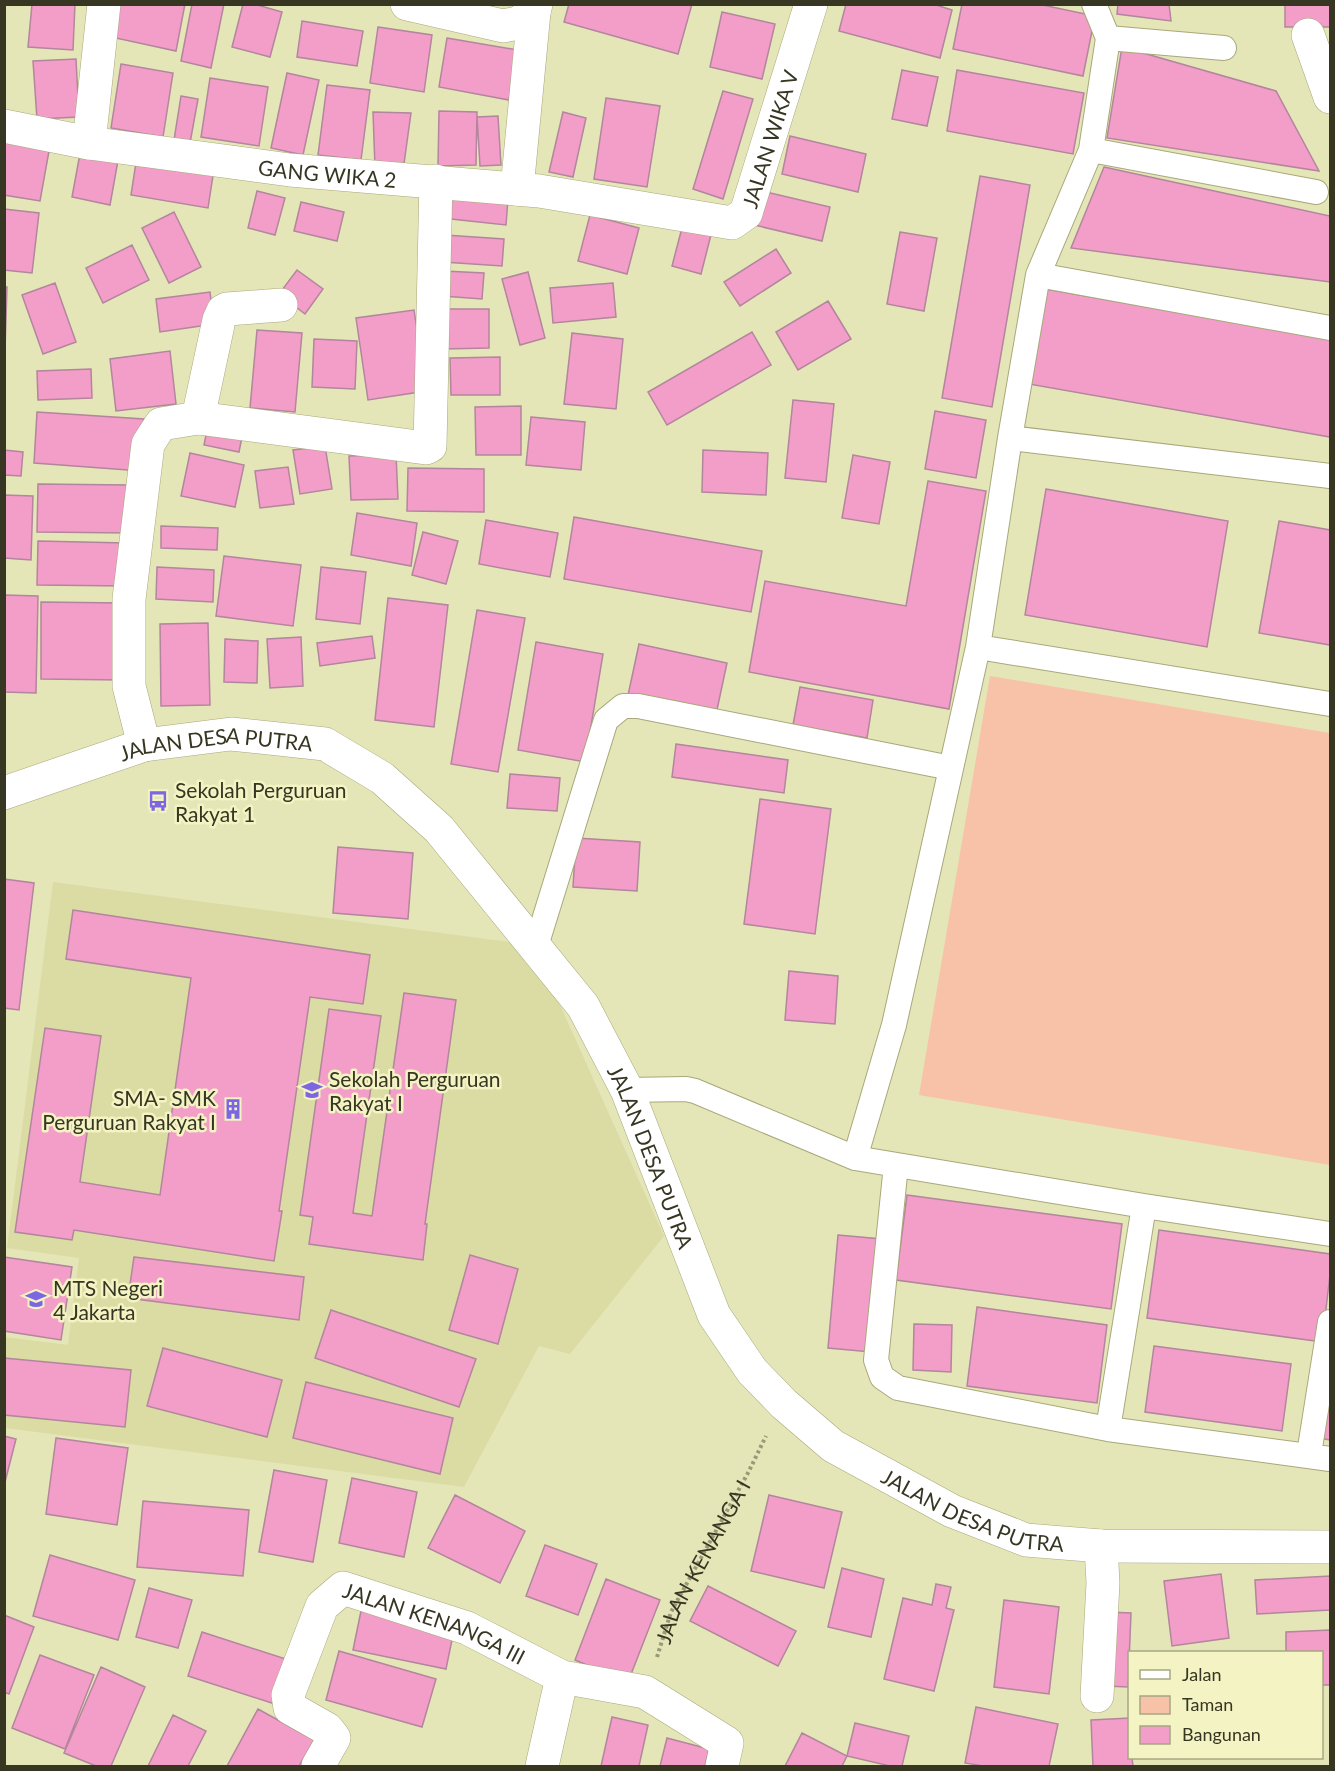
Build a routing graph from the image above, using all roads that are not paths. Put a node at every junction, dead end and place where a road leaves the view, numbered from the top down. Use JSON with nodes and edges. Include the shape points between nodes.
{"nodes":[{"id":1,"x":104,"y":4,"type":"edge"},
{"id":2,"x":407,"y":4,"type":"edge"},
{"id":3,"x":811,"y":4,"type":"edge"},
{"id":4,"x":1094,"y":4,"type":"edge"},
{"id":5,"x":535,"y":8,"type":"edge"},
{"id":6,"x":1308,"y":35,"type":"dead end"},
{"id":7,"x":1108,"y":38,"type":"junction"},
{"id":8,"x":1224,"y":48,"type":"dead end"},
{"id":9,"x":1330,"y":98,"type":"edge"},
{"id":10,"x":4,"y":126,"type":"edge"},
{"id":11,"x":90,"y":143,"type":"junction"},
{"id":12,"x":1091,"y":150,"type":"junction"},
{"id":13,"x":436,"y":181,"type":"junction"},
{"id":14,"x":517,"y":189,"type":"junction"},
{"id":15,"x":1316,"y":192,"type":"dead end"},
{"id":16,"x":652,"y":209,"type":"joint"},
{"id":17,"x":1038,"y":275,"type":"junction"},
{"id":18,"x":281,"y":305,"type":"dead end"},
{"id":19,"x":1330,"y":328,"type":"edge"},
{"id":20,"x":198,"y":418,"type":"junction"},
{"id":21,"x":1010,"y":438,"type":"junction"},
{"id":22,"x":1330,"y":476,"type":"edge"},
{"id":23,"x":978,"y":647,"type":"junction"},
{"id":24,"x":1330,"y":704,"type":"edge"},
{"id":25,"x":144,"y":745,"type":"junction"},
{"id":26,"x":951,"y":768,"type":"junction"},
{"id":27,"x":4,"y":793,"type":"edge"},
{"id":28,"x":536,"y":946,"type":"junction"},
{"id":29,"x":627,"y":1090,"type":"junction"},
{"id":30,"x":855,"y":1158,"type":"junction"},
{"id":31,"x":896,"y":1165,"type":"junction"},
{"id":32,"x":1144,"y":1206,"type":"junction"},
{"id":33,"x":1330,"y":1234,"type":"edge"},
{"id":34,"x":1330,"y":1322,"type":"edge"},
{"id":35,"x":1108,"y":1428,"type":"junction"},
{"id":36,"x":1320,"y":1456,"type":"edge"},
{"id":37,"x":1101,"y":1546,"type":"junction"},
{"id":38,"x":1330,"y":1547,"type":"edge"},
{"id":39,"x":562,"y":1677,"type":"junction"},
{"id":40,"x":1097,"y":1696,"type":"dead end"},
{"id":41,"x":318,"y":1767,"type":"edge"},
{"id":42,"x":542,"y":1767,"type":"edge"},
{"id":43,"x":722,"y":1767,"type":"edge"}],
"edges":[{"from":1,"to":11,"type":"street"},
{"from":2,"to":5,"type":"street","via":[[503,26],[518,23]]},
{"from":3,"to":16,"type":"street","name":"JALAN WIKA V","via":[[746,213],[732,223]]},
{"from":4,"to":7,"type":"lane"},
{"from":5,"to":14,"type":"street"},
{"from":6,"to":9,"type":"street"},
{"from":7,"to":8,"type":"lane"},
{"from":7,"to":12,"type":"lane"},
{"from":10,"to":11,"type":"street","name":"GANG WIKA 2"},
{"from":11,"to":13,"type":"street","name":"GANG WIKA 2","via":[[290,170]]},
{"from":12,"to":15,"type":"lane"},
{"from":12,"to":17,"type":"lane"},
{"from":13,"to":14,"type":"street","name":"GANG WIKA 2"},
{"from":13,"to":20,"type":"street","via":[[430,446]]},
{"from":14,"to":16,"type":"street","name":"GANG WIKA 2"},
{"from":17,"to":19,"type":"lane"},
{"from":17,"to":21,"type":"lane"},
{"from":18,"to":20,"type":"street","via":[[223,311]]},
{"from":20,"to":25,"type":"street","via":[[161,424],[148,444],[129,599],[129,686]]},
{"from":21,"to":22,"type":"lane"},
{"from":21,"to":23,"type":"lane"},
{"from":23,"to":24,"type":"lane"},
{"from":23,"to":26,"type":"lane"},
{"from":25,"to":27,"type":"street","name":"JALAN DESA PUTRA"},
{"from":25,"to":28,"type":"street","name":"JALAN DESA PUTRA","via":[[231,734],[325,744],[382,778],[439,829]]},
{"from":26,"to":28,"type":"lane","via":[[623,706],[606,720]]},
{"from":26,"to":30,"type":"lane","via":[[894,1025]]},
{"from":28,"to":29,"type":"street","name":"JALAN DESA PUTRA","via":[[583,1006]]},
{"from":29,"to":30,"type":"lane","via":[[695,1091]]},
{"from":29,"to":37,"type":"street","name":"JALAN DESA PUTRA","via":[[714,1315],[752,1371],[784,1404],[833,1446],[952,1511],[1026,1540]]},
{"from":30,"to":31,"type":"lane"},
{"from":31,"to":32,"type":"lane"},
{"from":31,"to":35,"type":"lane","via":[[876,1359],[882,1377],[898,1388]]},
{"from":32,"to":33,"type":"lane"},
{"from":32,"to":35,"type":"lane"},
{"from":34,"to":36,"type":"lane"},
{"from":35,"to":36,"type":"lane"},
{"from":37,"to":38,"type":"street","name":"JALAN DESA PUTRA"},
{"from":37,"to":40,"type":"street"},
{"from":39,"to":41,"type":"street","name":"JALAN KENANGA III","via":[[467,1628],[343,1588],[322,1606],[288,1695],[290,1708],[327,1729],[334,1738]]},
{"from":39,"to":42,"type":"street"},
{"from":39,"to":43,"type":"street","via":[[645,1692],[728,1743]]}]}
